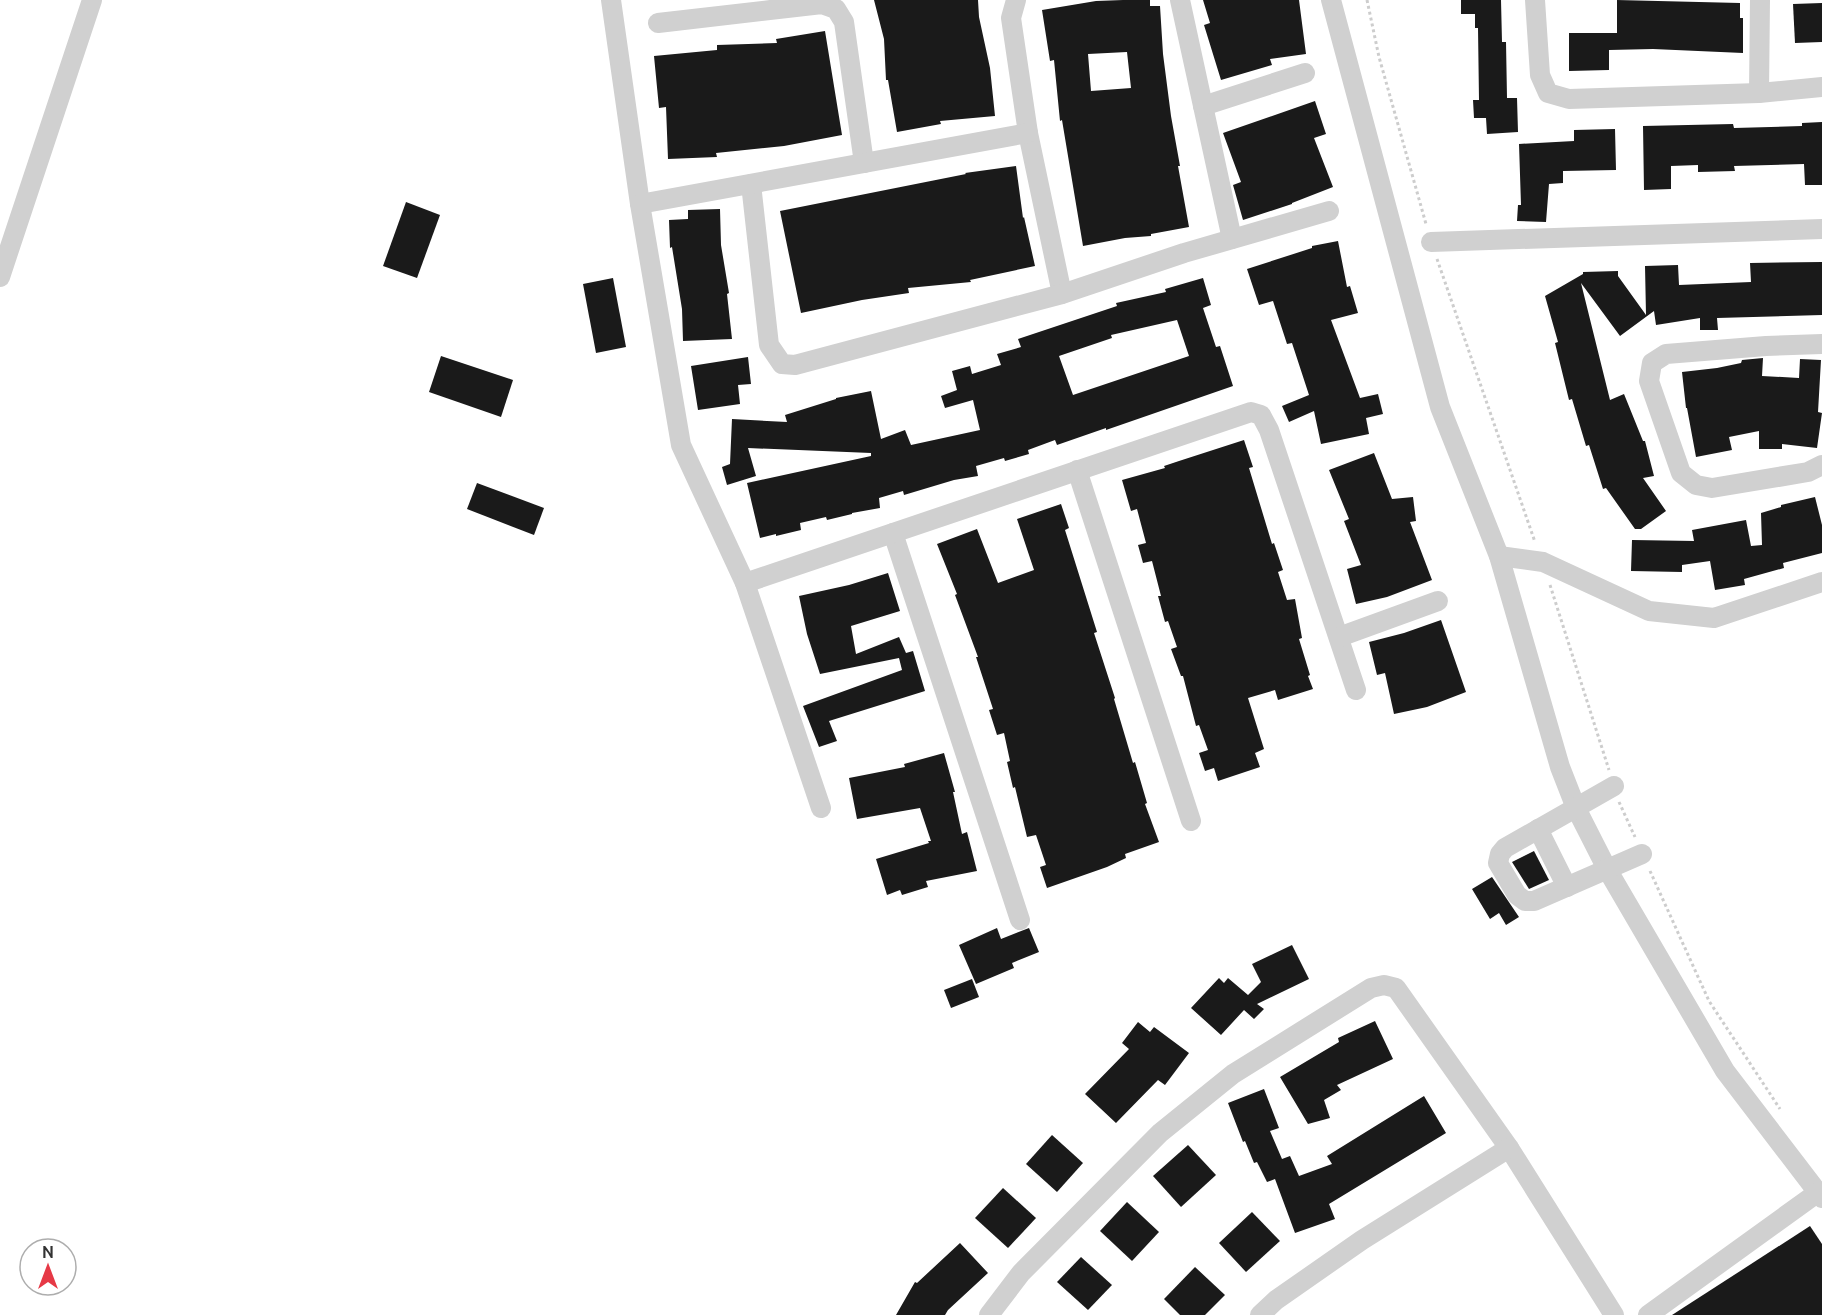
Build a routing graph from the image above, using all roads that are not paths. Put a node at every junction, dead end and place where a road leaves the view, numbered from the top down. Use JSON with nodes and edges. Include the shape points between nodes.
{"nodes":[{"id":1,"x":92,"y":0,"type":"edge"},
{"id":2,"x":611,"y":0,"type":"edge"},
{"id":3,"x":1016,"y":0,"type":"edge"},
{"id":4,"x":1180,"y":0,"type":"edge"},
{"id":5,"x":1331,"y":0,"type":"edge"},
{"id":6,"x":1535,"y":0,"type":"edge"},
{"id":7,"x":1760,"y":0,"type":"edge"},
{"id":8,"x":658,"y":23,"type":"dead end"},
{"id":9,"x":1305,"y":73,"type":"dead end"},
{"id":10,"x":1822,"y":87,"type":"edge"},
{"id":11,"x":1759,"y":93,"type":"junction"},
{"id":12,"x":1203,"y":106,"type":"junction"},
{"id":13,"x":1028,"y":133,"type":"junction"},
{"id":14,"x":864,"y":163,"type":"junction"},
{"id":15,"x":751,"y":184,"type":"junction"},
{"id":16,"x":640,"y":204,"type":"junction"},
{"id":17,"x":1329,"y":211,"type":"dead end"},
{"id":18,"x":1822,"y":228,"type":"edge"},
{"id":19,"x":1232,"y":239,"type":"junction"},
{"id":20,"x":1431,"y":243,"type":"road end"},
{"id":21,"x":0,"y":277,"type":"edge"},
{"id":22,"x":1062,"y":294,"type":"junction"},
{"id":23,"x":1822,"y":344,"type":"edge"},
{"id":24,"x":1822,"y":465,"type":"edge"},
{"id":25,"x":1077,"y":470,"type":"junction"},
{"id":26,"x":893,"y":533,"type":"junction"},
{"id":27,"x":1499,"y":556,"type":"junction"},
{"id":28,"x":745,"y":582,"type":"junction"},
{"id":29,"x":1822,"y":582,"type":"edge"},
{"id":30,"x":1438,"y":601,"type":"dead end"},
{"id":31,"x":1339,"y":637,"type":"junction"},
{"id":32,"x":1356,"y":690,"type":"dead end"},
{"id":33,"x":1614,"y":786,"type":"road end"},
{"id":34,"x":821,"y":808,"type":"dead end"},
{"id":35,"x":1576,"y":808,"type":"junction"},
{"id":36,"x":1191,"y":821,"type":"dead end"},
{"id":37,"x":1538,"y":829,"type":"junction"},
{"id":38,"x":1642,"y":854,"type":"road end"},
{"id":39,"x":1607,"y":869,"type":"junction"},
{"id":40,"x":1567,"y":886,"type":"junction"},
{"id":41,"x":1020,"y":920,"type":"dead end"},
{"id":42,"x":1509,"y":1148,"type":"junction"},
{"id":43,"x":1820,"y":1195,"type":"edge"},
{"id":44,"x":1281,"y":1307,"type":"edge"},
{"id":45,"x":989,"y":1315,"type":"edge"},
{"id":46,"x":1260,"y":1315,"type":"edge"},
{"id":47,"x":1614,"y":1315,"type":"edge"},
{"id":48,"x":1648,"y":1315,"type":"edge"}],
"edges":[{"from":1,"to":21,"type":"street"},
{"from":2,"to":16,"type":"street"},
{"from":3,"to":13,"type":"street","via":[[1011,18]]},
{"from":4,"to":12,"type":"street"},
{"from":5,"to":27,"type":"street","via":[[1440,407]]},
{"from":6,"to":11,"type":"street","via":[[1540,75],[1548,93],[1569,99]]},
{"from":7,"to":11,"type":"street"},
{"from":8,"to":14,"type":"street","via":[[822,3],[836,9],[844,22]]},
{"from":9,"to":12,"type":"street"},
{"from":10,"to":11,"type":"street"},
{"from":12,"to":19,"type":"street"},
{"from":13,"to":14,"type":"street"},
{"from":13,"to":22,"type":"street"},
{"from":14,"to":15,"type":"street"},
{"from":15,"to":16,"type":"street"},
{"from":15,"to":22,"type":"street","via":[[769,345],[782,364],[795,365]]},
{"from":16,"to":28,"type":"street","via":[[681,445]]},
{"from":17,"to":19,"type":"street"},
{"from":18,"to":20,"type":"street"},
{"from":19,"to":22,"type":"street"},
{"from":23,"to":24,"type":"street","via":[[1666,354],[1652,363],[1649,381],[1681,473],[1696,485],[1712,488],[1808,472]]},
{"from":25,"to":26,"type":"street"},
{"from":25,"to":31,"type":"street","via":[[1251,412],[1262,415]]},
{"from":25,"to":36,"type":"street"},
{"from":26,"to":28,"type":"street"},
{"from":26,"to":41,"type":"street"},
{"from":27,"to":29,"type":"street","via":[[1542,562],[1649,611],[1714,618]]},
{"from":27,"to":35,"type":"street","via":[[1560,767]]},
{"from":28,"to":34,"type":"street"},
{"from":30,"to":31,"type":"street"},
{"from":31,"to":32,"type":"street"},
{"from":33,"to":35,"type":"street"},
{"from":35,"to":37,"type":"street"},
{"from":35,"to":39,"type":"street"},
{"from":37,"to":40,"type":"street"},
{"from":37,"to":40,"type":"street","via":[[1505,848],[1498,863],[1517,895],[1525,901],[1534,901]]},
{"from":38,"to":39,"type":"street"},
{"from":39,"to":40,"type":"street"},
{"from":39,"to":43,"type":"street","via":[[1725,1071]]},
{"from":42,"to":44,"type":"street","via":[[1362,1240]]},
{"from":42,"to":45,"type":"street","via":[[1396,988],[1371,988],[1233,1074],[1160,1133],[1021,1273]]},
{"from":42,"to":47,"type":"street"},
{"from":43,"to":48,"type":"street"},
{"from":44,"to":46,"type":"street"}]}
